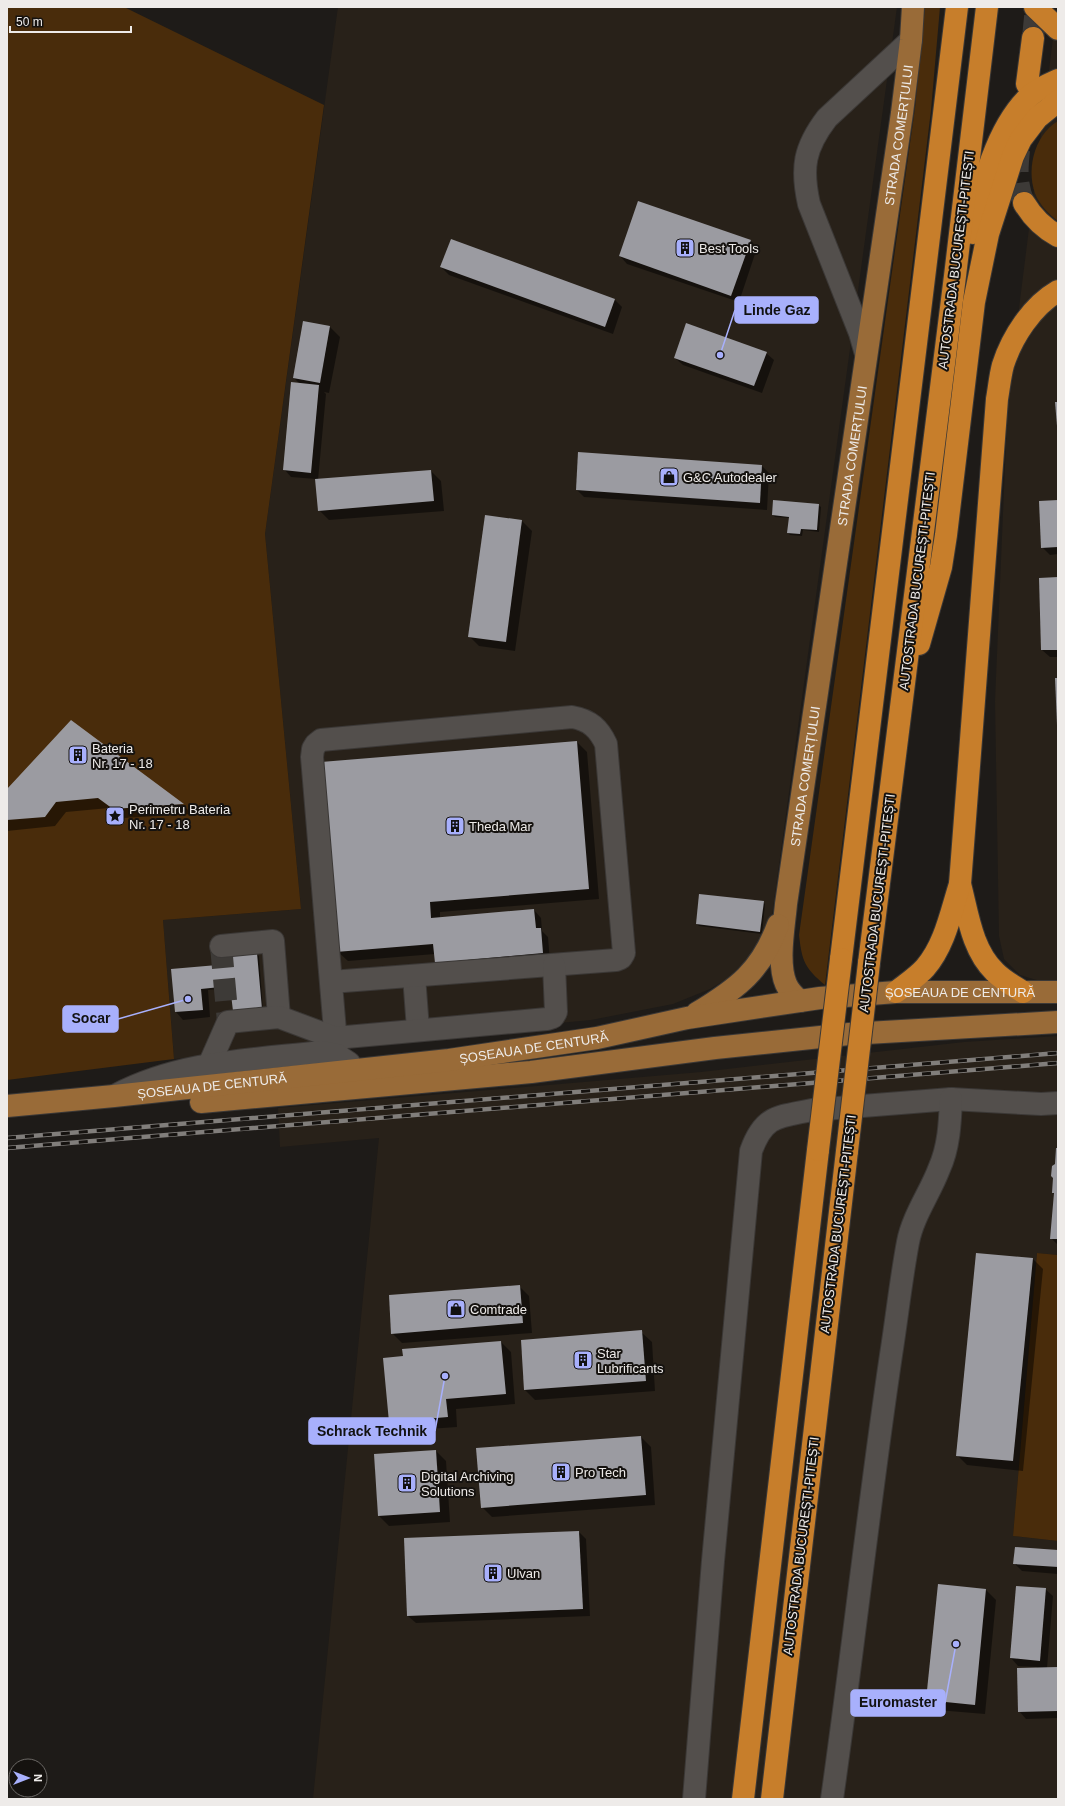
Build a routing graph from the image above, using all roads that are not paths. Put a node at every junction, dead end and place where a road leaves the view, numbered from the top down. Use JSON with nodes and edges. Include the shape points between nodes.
{"nodes":[{"id":1,"x":913,"y":7,"type":"edge"},
{"id":2,"x":957,"y":7,"type":"edge"},
{"id":3,"x":987,"y":7,"type":"edge"},
{"id":4,"x":1035,"y":7,"type":"edge"},
{"id":5,"x":1058,"y":29,"type":"edge"},
{"id":6,"x":1032,"y":38,"type":"tunnel mouth"},
{"id":7,"x":911,"y":40,"type":"junction"},
{"id":8,"x":1058,"y":80,"type":"edge"},
{"id":9,"x":1027,"y":84,"type":"dead end"},
{"id":10,"x":1058,"y":101,"type":"edge"},
{"id":11,"x":1024,"y":203,"type":"tunnel mouth"},
{"id":12,"x":1058,"y":236,"type":"edge"},
{"id":13,"x":1058,"y":291,"type":"edge"},
{"id":14,"x":866,"y":354,"type":"junction"},
{"id":15,"x":917,"y":575,"type":"junction"},
{"id":16,"x":902,"y":697,"type":"junction"},
{"id":17,"x":960,"y":884,"type":"junction"},
{"id":18,"x":786,"y":904,"type":"junction"},
{"id":19,"x":221,"y":946,"type":"dead end"},
{"id":20,"x":554,"y":965,"type":"junction"},
{"id":21,"x":414,"y":976,"type":"junction"},
{"id":22,"x":331,"y":982,"type":"junction"},
{"id":23,"x":896,"y":992,"type":"junction"},
{"id":24,"x":1023,"y":992,"type":"junction"},
{"id":25,"x":1058,"y":992,"type":"edge"},
{"id":26,"x":800,"y":1001,"type":"junction"},
{"id":27,"x":279,"y":1017,"type":"junction"},
{"id":28,"x":687,"y":1018,"type":"junction"},
{"id":29,"x":1058,"y":1022,"type":"edge"},
{"id":30,"x":418,"y":1029,"type":"junction"},
{"id":31,"x":336,"y":1046,"type":"junction"},
{"id":32,"x":209,"y":1065,"type":"junction"},
{"id":33,"x":357,"y":1070,"type":"junction"},
{"id":34,"x":114,"y":1096,"type":"junction"},
{"id":35,"x":951,"y":1099,"type":"junction"},
{"id":36,"x":1058,"y":1103,"type":"edge"},
{"id":37,"x":7,"y":1106,"type":"edge"},
{"id":38,"x":7,"y":1120,"type":"edge"},
{"id":39,"x":694,"y":1799,"type":"edge"},
{"id":40,"x":743,"y":1799,"type":"edge"},
{"id":41,"x":772,"y":1799,"type":"edge"},
{"id":42,"x":832,"y":1799,"type":"edge"}],
"edges":[{"from":1,"to":7,"type":"main road","name":"STRADA COMERȚULUI"},
{"from":2,"to":40,"type":"highway","bridge":true,"via":[[818,1150]]},
{"from":3,"to":15,"type":"highway","name":"AUTOSTRADA BUCUREȘTI-PITEȘTI"},
{"from":4,"to":5,"type":"highway"},
{"from":6,"to":9,"type":"highway"},
{"from":7,"to":14,"type":"main road","name":"STRADA COMERȚULUI"},
{"from":7,"to":14,"type":"street","via":[[827,118],[809,146],[805,161],[804,183],[809,204],[858,327]]},
{"from":8,"to":15,"type":"highway","via":[[1032,95],[1018,110],[997,148],[982,194],[973,232],[937,502]]},
{"from":10,"to":16,"type":"highway","via":[[1037,118],[1021,139],[988,234],[974,302],[946,535],[940,567]]},
{"from":11,"to":12,"type":"highway","via":[[1038,222]]},
{"from":13,"to":17,"type":"highway","via":[[1039,306],[1018,333],[1003,365],[997,399]]},
{"from":14,"to":18,"type":"main road","name":"STRADA COMERȚULUI"},
{"from":15,"to":16,"type":"highway","name":"AUTOSTRADA BUCUREȘTI-PITEȘTI"},
{"from":16,"to":41,"type":"highway","name":"AUTOSTRADA BUCUREȘTI-PITEȘTI","bridge":true},
{"from":17,"to":23,"type":"highway","via":[[936,952],[926,967]]},
{"from":17,"to":24,"type":"highway","via":[[976,944],[984,960],[1004,980]]},
{"from":18,"to":26,"type":"main road","via":[[782,970],[786,984]]},
{"from":18,"to":28,"type":"main road","via":[[762,960],[743,982],[722,998]]},
{"from":19,"to":27,"type":"street","via":[[273,941]]},
{"from":20,"to":21,"type":"street"},
{"from":20,"to":22,"type":"street","via":[[616,960],[624,953],[606,744],[593,725],[583,719],[572,717],[321,740],[316,744],[312,757]]},
{"from":20,"to":30,"type":"street","via":[[556,1012],[547,1019]]},
{"from":21,"to":22,"type":"street"},
{"from":21,"to":30,"type":"street"},
{"from":22,"to":31,"type":"street"},
{"from":23,"to":24,"type":"main road","name":"ȘOSEAUA DE CENTURĂ"},
{"from":23,"to":26,"type":"main road","name":"ȘOSEAUA DE CENTURĂ"},
{"from":24,"to":25,"type":"main road","name":"ȘOSEAUA DE CENTURĂ"},
{"from":26,"to":28,"type":"main road","name":"ȘOSEAUA DE CENTURĂ"},
{"from":27,"to":31,"type":"street"},
{"from":27,"to":32,"type":"street","via":[[228,1022]]},
{"from":28,"to":33,"type":"main road","name":"ȘOSEAUA DE CENTURĂ","via":[[597,1038],[449,1060]]},
{"from":29,"to":38,"type":"main road","name":"ȘOSEAUA DE CENTURĂ","via":[[849,1034],[715,1048],[483,1078],[335,1089]]},
{"from":30,"to":31,"type":"street"},
{"from":31,"to":32,"type":"street","via":[[322,1052]]},
{"from":31,"to":33,"type":"street"},
{"from":32,"to":34,"type":"street","via":[[138,1083]]},
{"from":33,"to":34,"type":"main road","name":"ȘOSEAUA DE CENTURĂ"},
{"from":34,"to":37,"type":"main road","name":"ȘOSEAUA DE CENTURĂ"},
{"from":35,"to":36,"type":"street"},
{"from":35,"to":39,"type":"street","via":[[798,1113],[768,1122],[763,1126],[751,1150]]},
{"from":35,"to":42,"type":"street","via":[[949,1134],[944,1154],[908,1240],[878,1444]]}]}
